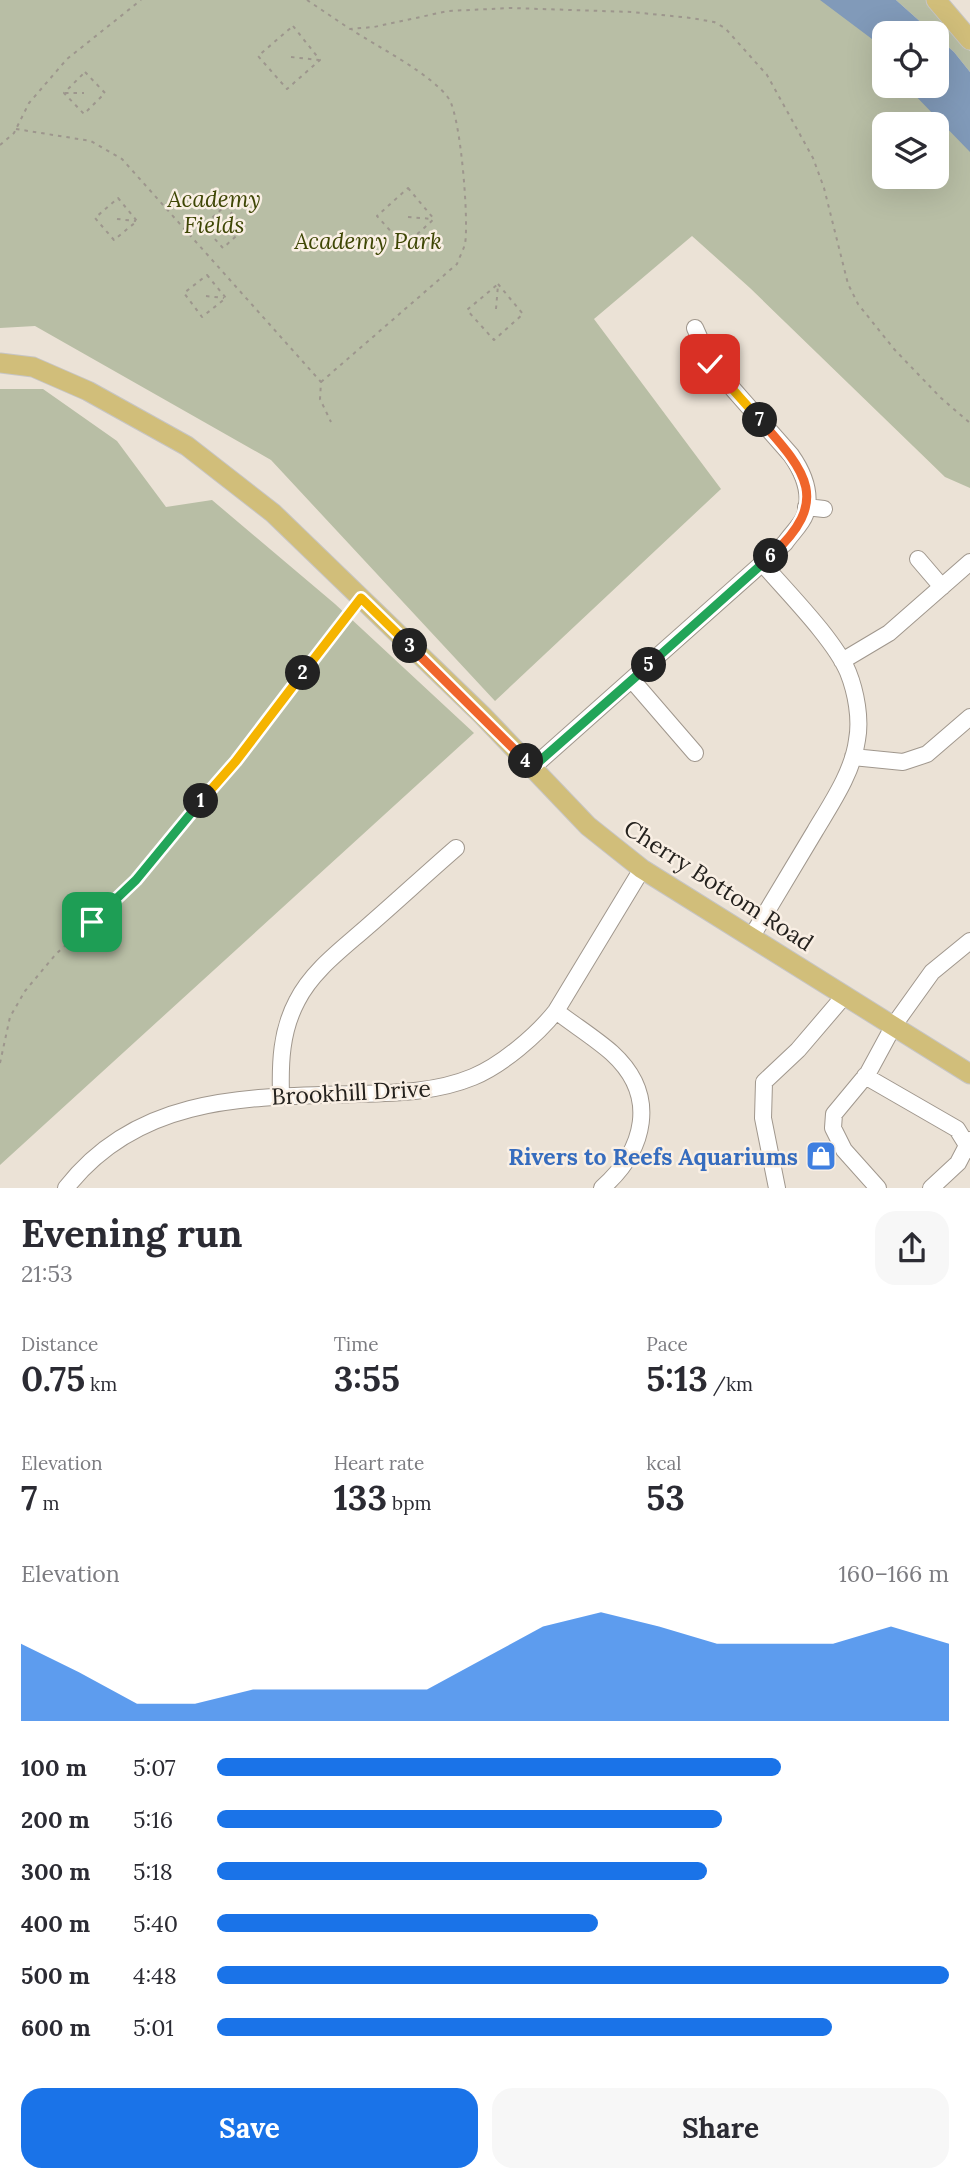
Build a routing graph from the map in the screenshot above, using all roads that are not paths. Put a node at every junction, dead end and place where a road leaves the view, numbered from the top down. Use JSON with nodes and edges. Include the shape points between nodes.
{"nodes":[{"id":1,"x":936,"y":0,"type":"edge"},
{"id":2,"x":970,"y":40,"type":"edge"},
{"id":3,"x":695,"y":328,"type":"dead end"},
{"id":4,"x":0,"y":363,"type":"edge"},
{"id":5,"x":806,"y":507,"type":"junction"},
{"id":6,"x":824,"y":509,"type":"dead end"},
{"id":7,"x":918,"y":559,"type":"dead end"},
{"id":8,"x":970,"y":562,"type":"edge"},
{"id":9,"x":763,"y":564,"type":"junction"},
{"id":10,"x":942,"y":587,"type":"junction"},
{"id":11,"x":842,"y":660,"type":"junction"},
{"id":12,"x":632,"y":680,"type":"junction"},
{"id":13,"x":970,"y":717,"type":"edge"},
{"id":14,"x":695,"y":753,"type":"dead end"},
{"id":15,"x":853,"y":757,"type":"junction"},
{"id":16,"x":533,"y":767,"type":"junction"},
{"id":17,"x":456,"y":848,"type":"dead end"},
{"id":18,"x":642,"y":869,"type":"junction"},
{"id":19,"x":752,"y":936,"type":"junction"},
{"id":20,"x":969,"y":942,"type":"edge"},
{"id":21,"x":845,"y":995,"type":"junction"},
{"id":22,"x":556,"y":1011,"type":"junction"},
{"id":23,"x":894,"y":1025,"type":"junction"},
{"id":24,"x":970,"y":1074,"type":"edge"},
{"id":25,"x":865,"y":1076,"type":"junction"},
{"id":26,"x":281,"y":1096,"type":"junction"},
{"id":27,"x":969,"y":1145,"type":"edge"},
{"id":28,"x":66,"y":1188,"type":"edge"},
{"id":29,"x":602,"y":1188,"type":"edge"},
{"id":30,"x":777,"y":1188,"type":"edge"},
{"id":31,"x":878,"y":1188,"type":"edge"},
{"id":32,"x":931,"y":1188,"type":"edge"}],
"edges":[{"from":1,"to":2,"type":"main road"},
{"from":3,"to":5,"type":"street","via":[[710,364],[792,455],[807,493]]},
{"from":4,"to":16,"type":"main road","name":"Cherry Bottom Road","via":[[33,367],[88,391],[187,446],[273,513]]},
{"from":5,"to":6,"type":"street"},
{"from":5,"to":9,"type":"street","via":[[785,543]]},
{"from":7,"to":10,"type":"street"},
{"from":8,"to":10,"type":"street"},
{"from":9,"to":11,"type":"street"},
{"from":9,"to":12,"type":"street"},
{"from":10,"to":11,"type":"street","via":[[889,633]]},
{"from":11,"to":15,"type":"street","via":[[857,706],[858,740]]},
{"from":12,"to":14,"type":"street"},
{"from":12,"to":16,"type":"street"},
{"from":13,"to":15,"type":"street","via":[[928,754],[903,762]]},
{"from":15,"to":19,"type":"street","via":[[836,795]]},
{"from":16,"to":18,"type":"main road","name":"Cherry Bottom Road","via":[[588,826]]},
{"from":17,"to":26,"type":"street","via":[[309,983],[285,1033]]},
{"from":18,"to":19,"type":"main road","name":"Cherry Bottom Road"},
{"from":18,"to":22,"type":"street","name":"Brookhill Drive"},
{"from":19,"to":21,"type":"main road","name":"Cherry Bottom Road"},
{"from":20,"to":23,"type":"street","via":[[932,972]]},
{"from":21,"to":23,"type":"main road","name":"Cherry Bottom Road"},
{"from":21,"to":30,"type":"street","via":[[764,1082],[763,1118]]},
{"from":22,"to":26,"type":"street","name":"Brookhill Drive","via":[[513,1052],[474,1077],[452,1084],[404,1093]]},
{"from":22,"to":29,"type":"street","via":[[612,1054],[631,1075],[640,1097],[641,1119],[633,1152]]},
{"from":23,"to":24,"type":"main road","name":"Cherry Bottom Road"},
{"from":23,"to":25,"type":"street"},
{"from":25,"to":27,"type":"street","via":[[957,1129]]},
{"from":25,"to":31,"type":"street","via":[[834,1114],[834,1128],[844,1150]]},
{"from":26,"to":28,"type":"street","name":"Brookhill Drive","via":[[197,1106],[149,1122],[124,1135]]},
{"from":27,"to":32,"type":"street","via":[[958,1163]]}]}
